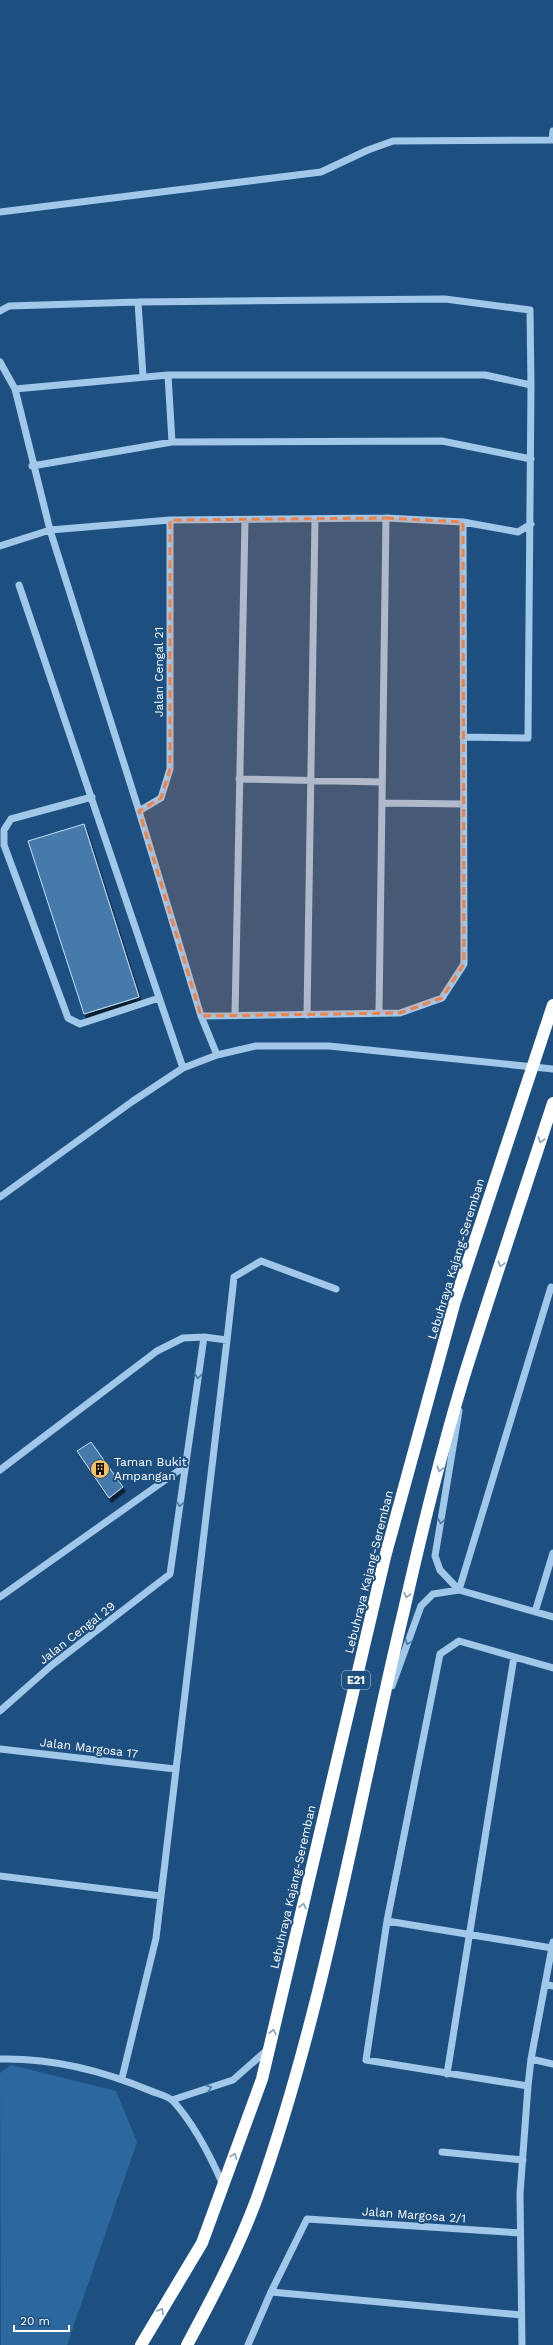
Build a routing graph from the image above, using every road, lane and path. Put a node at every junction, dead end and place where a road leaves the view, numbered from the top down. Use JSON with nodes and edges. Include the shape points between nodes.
{"nodes":[{"id":1,"x":553,"y":131,"type":"edge"},
{"id":2,"x":552,"y":140,"type":"edge"},
{"id":3,"x":0,"y":212,"type":"edge"},
{"id":4,"x":138,"y":302,"type":"junction"},
{"id":5,"x":0,"y":311,"type":"edge"},
{"id":6,"x":0,"y":362,"type":"edge"},
{"id":7,"x":168,"y":374,"type":"junction"},
{"id":8,"x":143,"y":376,"type":"junction"},
{"id":9,"x":531,"y":385,"type":"junction"},
{"id":10,"x":15,"y":389,"type":"junction"},
{"id":11,"x":172,"y":442,"type":"junction"},
{"id":12,"x":531,"y":459,"type":"junction"},
{"id":13,"x":32,"y":466,"type":"junction"},
{"id":14,"x":386,"y":518,"type":"junction"},
{"id":15,"x":315,"y":519,"type":"junction"},
{"id":16,"x":170,"y":520,"type":"junction"},
{"id":17,"x":245,"y":520,"type":"junction"},
{"id":18,"x":463,"y":522,"type":"junction"},
{"id":19,"x":531,"y":524,"type":"junction"},
{"id":20,"x":50,"y":530,"type":"junction"},
{"id":21,"x":0,"y":546,"type":"edge"},
{"id":22,"x":20,"y":585,"type":"dead end"},
{"id":23,"x":463,"y":737,"type":"junction"},
{"id":24,"x":239,"y":779,"type":"junction"},
{"id":25,"x":310,"y":780,"type":"junction"},
{"id":26,"x":382,"y":782,"type":"junction"},
{"id":27,"x":92,"y":797,"type":"junction"},
{"id":28,"x":382,"y":803,"type":"junction"},
{"id":29,"x":463,"y":804,"type":"junction"},
{"id":30,"x":139,"y":811,"type":"junction"},
{"id":31,"x":159,"y":998,"type":"junction"},
{"id":32,"x":553,"y":1005,"type":"edge"},
{"id":33,"x":379,"y":1013,"type":"junction"},
{"id":34,"x":307,"y":1014,"type":"junction"},
{"id":35,"x":201,"y":1016,"type":"junction"},
{"id":36,"x":235,"y":1016,"type":"junction"},
{"id":37,"x":217,"y":1055,"type":"junction"},
{"id":38,"x":183,"y":1068,"type":"junction"},
{"id":39,"x":553,"y":1069,"type":"edge"},
{"id":40,"x":553,"y":1103,"type":"edge"},
{"id":41,"x":0,"y":1197,"type":"edge"},
{"id":42,"x":551,"y":1287,"type":"dead end"},
{"id":43,"x":336,"y":1289,"type":"dead end"},
{"id":44,"x":204,"y":1337,"type":"junction"},
{"id":45,"x":227,"y":1340,"type":"junction"},
{"id":46,"x":465,"y":1372,"type":"junction"},
{"id":47,"x":185,"y":1466,"type":"junction"},
{"id":48,"x":0,"y":1470,"type":"edge"},
{"id":49,"x":553,"y":1553,"type":"edge"},
{"id":50,"x":459,"y":1590,"type":"junction"},
{"id":51,"x":0,"y":1597,"type":"edge"},
{"id":52,"x":535,"y":1612,"type":"junction"},
{"id":53,"x":553,"y":1617,"type":"edge"},
{"id":54,"x":514,"y":1657,"type":"junction"},
{"id":55,"x":553,"y":1668,"type":"edge"},
{"id":56,"x":0,"y":1711,"type":"edge"},
{"id":57,"x":378,"y":1723,"type":"junction"},
{"id":58,"x":0,"y":1749,"type":"edge"},
{"id":59,"x":175,"y":1769,"type":"junction"},
{"id":60,"x":0,"y":1876,"type":"edge"},
{"id":61,"x":161,"y":1896,"type":"junction"},
{"id":62,"x":388,"y":1921,"type":"junction"},
{"id":63,"x":469,"y":1934,"type":"junction"},
{"id":64,"x":552,"y":1945,"type":"edge"},
{"id":65,"x":545,"y":1984,"type":"junction"},
{"id":66,"x":553,"y":1986,"type":"edge"},
{"id":67,"x":269,"y":2049,"type":"junction"},
{"id":68,"x":0,"y":2059,"type":"edge"},
{"id":69,"x":531,"y":2059,"type":"junction"},
{"id":70,"x":553,"y":2064,"type":"edge"},
{"id":71,"x":447,"y":2074,"type":"junction"},
{"id":72,"x":122,"y":2078,"type":"junction"},
{"id":73,"x":528,"y":2086,"type":"junction"},
{"id":74,"x":172,"y":2100,"type":"junction"},
{"id":75,"x":442,"y":2152,"type":"dead end"},
{"id":76,"x":523,"y":2160,"type":"junction"},
{"id":77,"x":223,"y":2185,"type":"junction"},
{"id":78,"x":520,"y":2233,"type":"junction"},
{"id":79,"x":271,"y":2292,"type":"junction"},
{"id":80,"x":522,"y":2315,"type":"junction"},
{"id":81,"x":141,"y":2345,"type":"edge"},
{"id":82,"x":187,"y":2345,"type":"edge"},
{"id":83,"x":248,"y":2345,"type":"edge"},
{"id":84,"x":522,"y":2345,"type":"edge"}],
"edges":[{"from":1,"to":2,"type":"street"},
{"from":2,"to":3,"type":"street","via":[[392,141],[321,172]]},
{"from":4,"to":5,"type":"street","via":[[9,306]]},
{"from":4,"to":8,"type":"street"},
{"from":4,"to":9,"type":"street","via":[[445,299],[530,310]]},
{"from":6,"to":10,"type":"street"},
{"from":7,"to":8,"type":"street"},
{"from":7,"to":9,"type":"street","via":[[485,375]]},
{"from":7,"to":11,"type":"street"},
{"from":8,"to":10,"type":"street"},
{"from":9,"to":12,"type":"street"},
{"from":10,"to":13,"type":"street"},
{"from":11,"to":12,"type":"street","via":[[442,441]]},
{"from":11,"to":13,"type":"street"},
{"from":12,"to":19,"type":"street"},
{"from":13,"to":20,"type":"street"},
{"from":14,"to":15,"type":"street"},
{"from":14,"to":18,"type":"street"},
{"from":14,"to":26,"type":"street"},
{"from":15,"to":17,"type":"street"},
{"from":15,"to":25,"type":"street"},
{"from":16,"to":17,"type":"street"},
{"from":16,"to":20,"type":"street"},
{"from":16,"to":30,"type":"street","name":"Jalan Cengal 21","via":[[170,769],[161,798]]},
{"from":17,"to":24,"type":"street"},
{"from":18,"to":19,"type":"street","via":[[518,532]]},
{"from":18,"to":23,"type":"street"},
{"from":19,"to":23,"type":"street","via":[[528,738]]},
{"from":20,"to":21,"type":"street"},
{"from":20,"to":30,"type":"street"},
{"from":22,"to":27,"type":"street"},
{"from":23,"to":29,"type":"street"},
{"from":24,"to":25,"type":"street"},
{"from":24,"to":36,"type":"street"},
{"from":25,"to":26,"type":"street"},
{"from":25,"to":34,"type":"street"},
{"from":26,"to":28,"type":"street"},
{"from":27,"to":31,"type":"street"},
{"from":27,"to":31,"type":"street","via":[[11,819],[4,830],[4,845],[68,1018],[80,1024]]},
{"from":28,"to":29,"type":"street"},
{"from":28,"to":33,"type":"street"},
{"from":29,"to":33,"type":"street","via":[[464,964],[442,998],[400,1013]]},
{"from":30,"to":35,"type":"street"},
{"from":31,"to":38,"type":"street"},
{"from":67,"to":32,"type":"highway","name":"Lebuhraya Kajang-Seremban","number":"E21","one_way":true,"via":[[386,1557],[422,1422],[455,1301]]},
{"from":33,"to":34,"type":"street"},
{"from":34,"to":36,"type":"street"},
{"from":35,"to":36,"type":"street"},
{"from":35,"to":37,"type":"street"},
{"from":37,"to":38,"type":"street"},
{"from":37,"to":39,"type":"street","via":[[256,1046],[329,1046]]},
{"from":38,"to":41,"type":"street"},
{"from":40,"to":46,"type":"highway","number":"E21","one_way":true},
{"from":42,"to":50,"type":"street"},
{"from":43,"to":45,"type":"street","via":[[261,1261],[234,1277]]},
{"from":44,"to":45,"type":"street"},
{"from":44,"to":47,"type":"street","one_way":true},
{"from":44,"to":48,"type":"street","via":[[183,1338],[157,1351]]},
{"from":45,"to":59,"type":"street"},
{"from":46,"to":50,"type":"street","one_way":true,"via":[[435,1556],[440,1570]]},
{"from":46,"to":57,"type":"highway","number":"E21","one_way":true,"via":[[406,1600]]},
{"from":47,"to":51,"type":"street"},
{"from":47,"to":56,"type":"street","name":"Jalan Cengal 29","one_way":true,"via":[[170,1574],[52,1666]]},
{"from":49,"to":52,"type":"street"},
{"from":50,"to":52,"type":"street"},
{"from":50,"to":57,"type":"street","one_way":true,"via":[[434,1594],[421,1606]]},
{"from":52,"to":53,"type":"street"},
{"from":54,"to":55,"type":"street"},
{"from":54,"to":62,"type":"street","via":[[459,1641],[440,1654]]},
{"from":54,"to":63,"type":"street"},
{"from":57,"to":82,"type":"highway","number":"E21","via":[[327,1960],[289,2101],[256,2200],[218,2287]]},
{"from":58,"to":59,"type":"street","name":"Jalan Margosa 17"},
{"from":59,"to":61,"type":"street"},
{"from":60,"to":61,"type":"street"},
{"from":61,"to":72,"type":"street","via":[[156,1938]]},
{"from":62,"to":63,"type":"street"},
{"from":62,"to":71,"type":"street","via":[[366,2060]]},
{"from":63,"to":64,"type":"street"},
{"from":63,"to":71,"type":"street"},
{"from":64,"to":65,"type":"street"},
{"from":65,"to":66,"type":"street"},
{"from":65,"to":69,"type":"street"},
{"from":74,"to":67,"type":"street","one_way":true,"via":[[233,2080]]},
{"from":77,"to":67,"type":"highway","name":"Lebuhraya Kajang-Seremban","number":"E21","one_way":true,"via":[[262,2079]]},
{"from":68,"to":72,"type":"street","via":[[18,2059],[78,2068]]},
{"from":69,"to":70,"type":"street"},
{"from":69,"to":73,"type":"street"},
{"from":71,"to":73,"type":"street"},
{"from":72,"to":74,"type":"street"},
{"from":73,"to":76,"type":"street"},
{"from":74,"to":77,"type":"street","via":[[208,2149]]},
{"from":75,"to":76,"type":"street"},
{"from":76,"to":78,"type":"street"},
{"from":81,"to":77,"type":"highway","name":"Lebuhraya Kajang-Seremban","number":"E21","one_way":true,"via":[[202,2243]]},
{"from":78,"to":79,"type":"street","name":"Jalan Margosa 2/1","via":[[307,2219]]},
{"from":78,"to":80,"type":"street"},
{"from":79,"to":80,"type":"street"},
{"from":79,"to":83,"type":"street"},
{"from":80,"to":84,"type":"street"}]}
